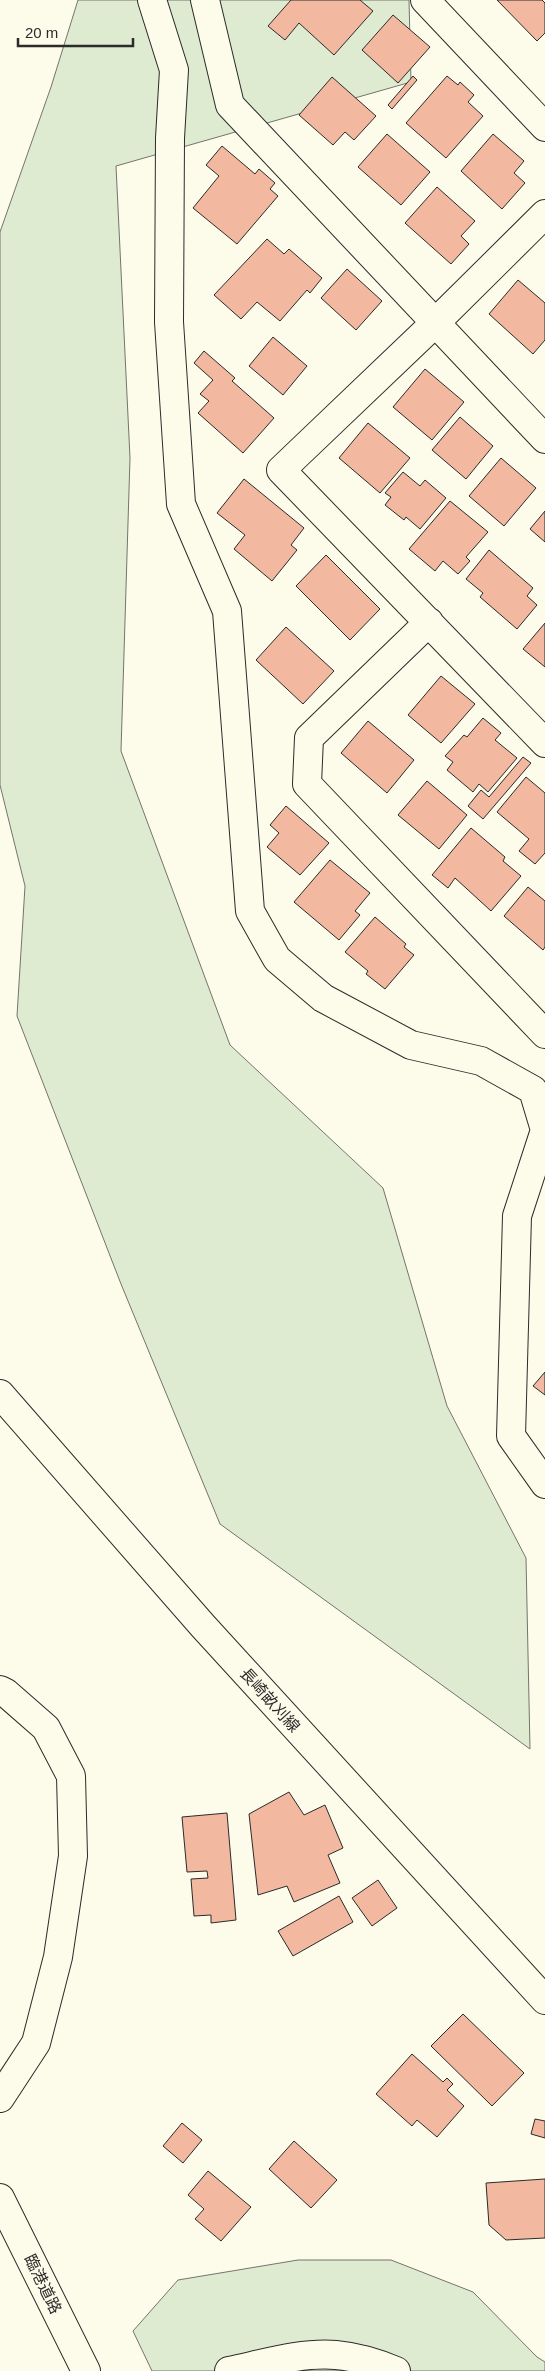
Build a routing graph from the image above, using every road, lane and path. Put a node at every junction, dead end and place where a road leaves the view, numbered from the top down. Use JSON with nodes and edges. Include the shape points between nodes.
{"nodes":[{"id":1,"x":152,"y":0,"type":"edge"},
{"id":2,"x":206,"y":0,"type":"edge"},
{"id":3,"x":435,"y":3,"type":"edge"},
{"id":4,"x":545,"y":127,"type":"edge"},
{"id":5,"x":545,"y":214,"type":"edge"},
{"id":6,"x":434,"y":324,"type":"junction"},
{"id":7,"x":545,"y":440,"type":"edge"},
{"id":8,"x":429,"y":622,"type":"junction"},
{"id":9,"x":545,"y":743,"type":"edge"},
{"id":10,"x":545,"y":1034,"type":"edge"},
{"id":11,"x":0,"y":1394,"type":"edge"},
{"id":12,"x":545,"y":1484,"type":"edge"},
{"id":13,"x":0,"y":1690,"type":"edge"},
{"id":14,"x":545,"y":2000,"type":"edge"},
{"id":15,"x":0,"y":2098,"type":"edge"},
{"id":16,"x":0,"y":2198,"type":"edge"},
{"id":17,"x":86,"y":2371,"type":"edge"},
{"id":18,"x":229,"y":2371,"type":"edge"},
{"id":19,"x":396,"y":2371,"type":"edge"}],
"edges":[{"from":1,"to":12,"type":"street","via":[[174,70],[170,138],[169,322],[181,504],[227,611],[250,910],[277,959],[323,998],[411,1045],[481,1061],[533,1090],[545,1130],[517,1216],[511,1436]]},
{"from":2,"to":6,"type":"street","via":[[230,106]]},
{"from":3,"to":4,"type":"street"},
{"from":5,"to":6,"type":"street"},
{"from":6,"to":7,"type":"street"},
{"from":6,"to":8,"type":"street","via":[[280,470]]},
{"from":8,"to":9,"type":"street"},
{"from":8,"to":10,"type":"street","via":[[309,738],[307,784]]},
{"from":11,"to":14,"type":"street","name":"長崎畝刈線","via":[[203,1626]]},
{"from":13,"to":15,"type":"street","via":[[46,1728],[71,1776],[73,1856],[58,1957],[36,2043]]},
{"from":16,"to":17,"type":"street","name":"臨港道路"},
{"from":18,"to":19,"type":"street","via":[[300,2357],[336,2355],[373,2362]]}]}
